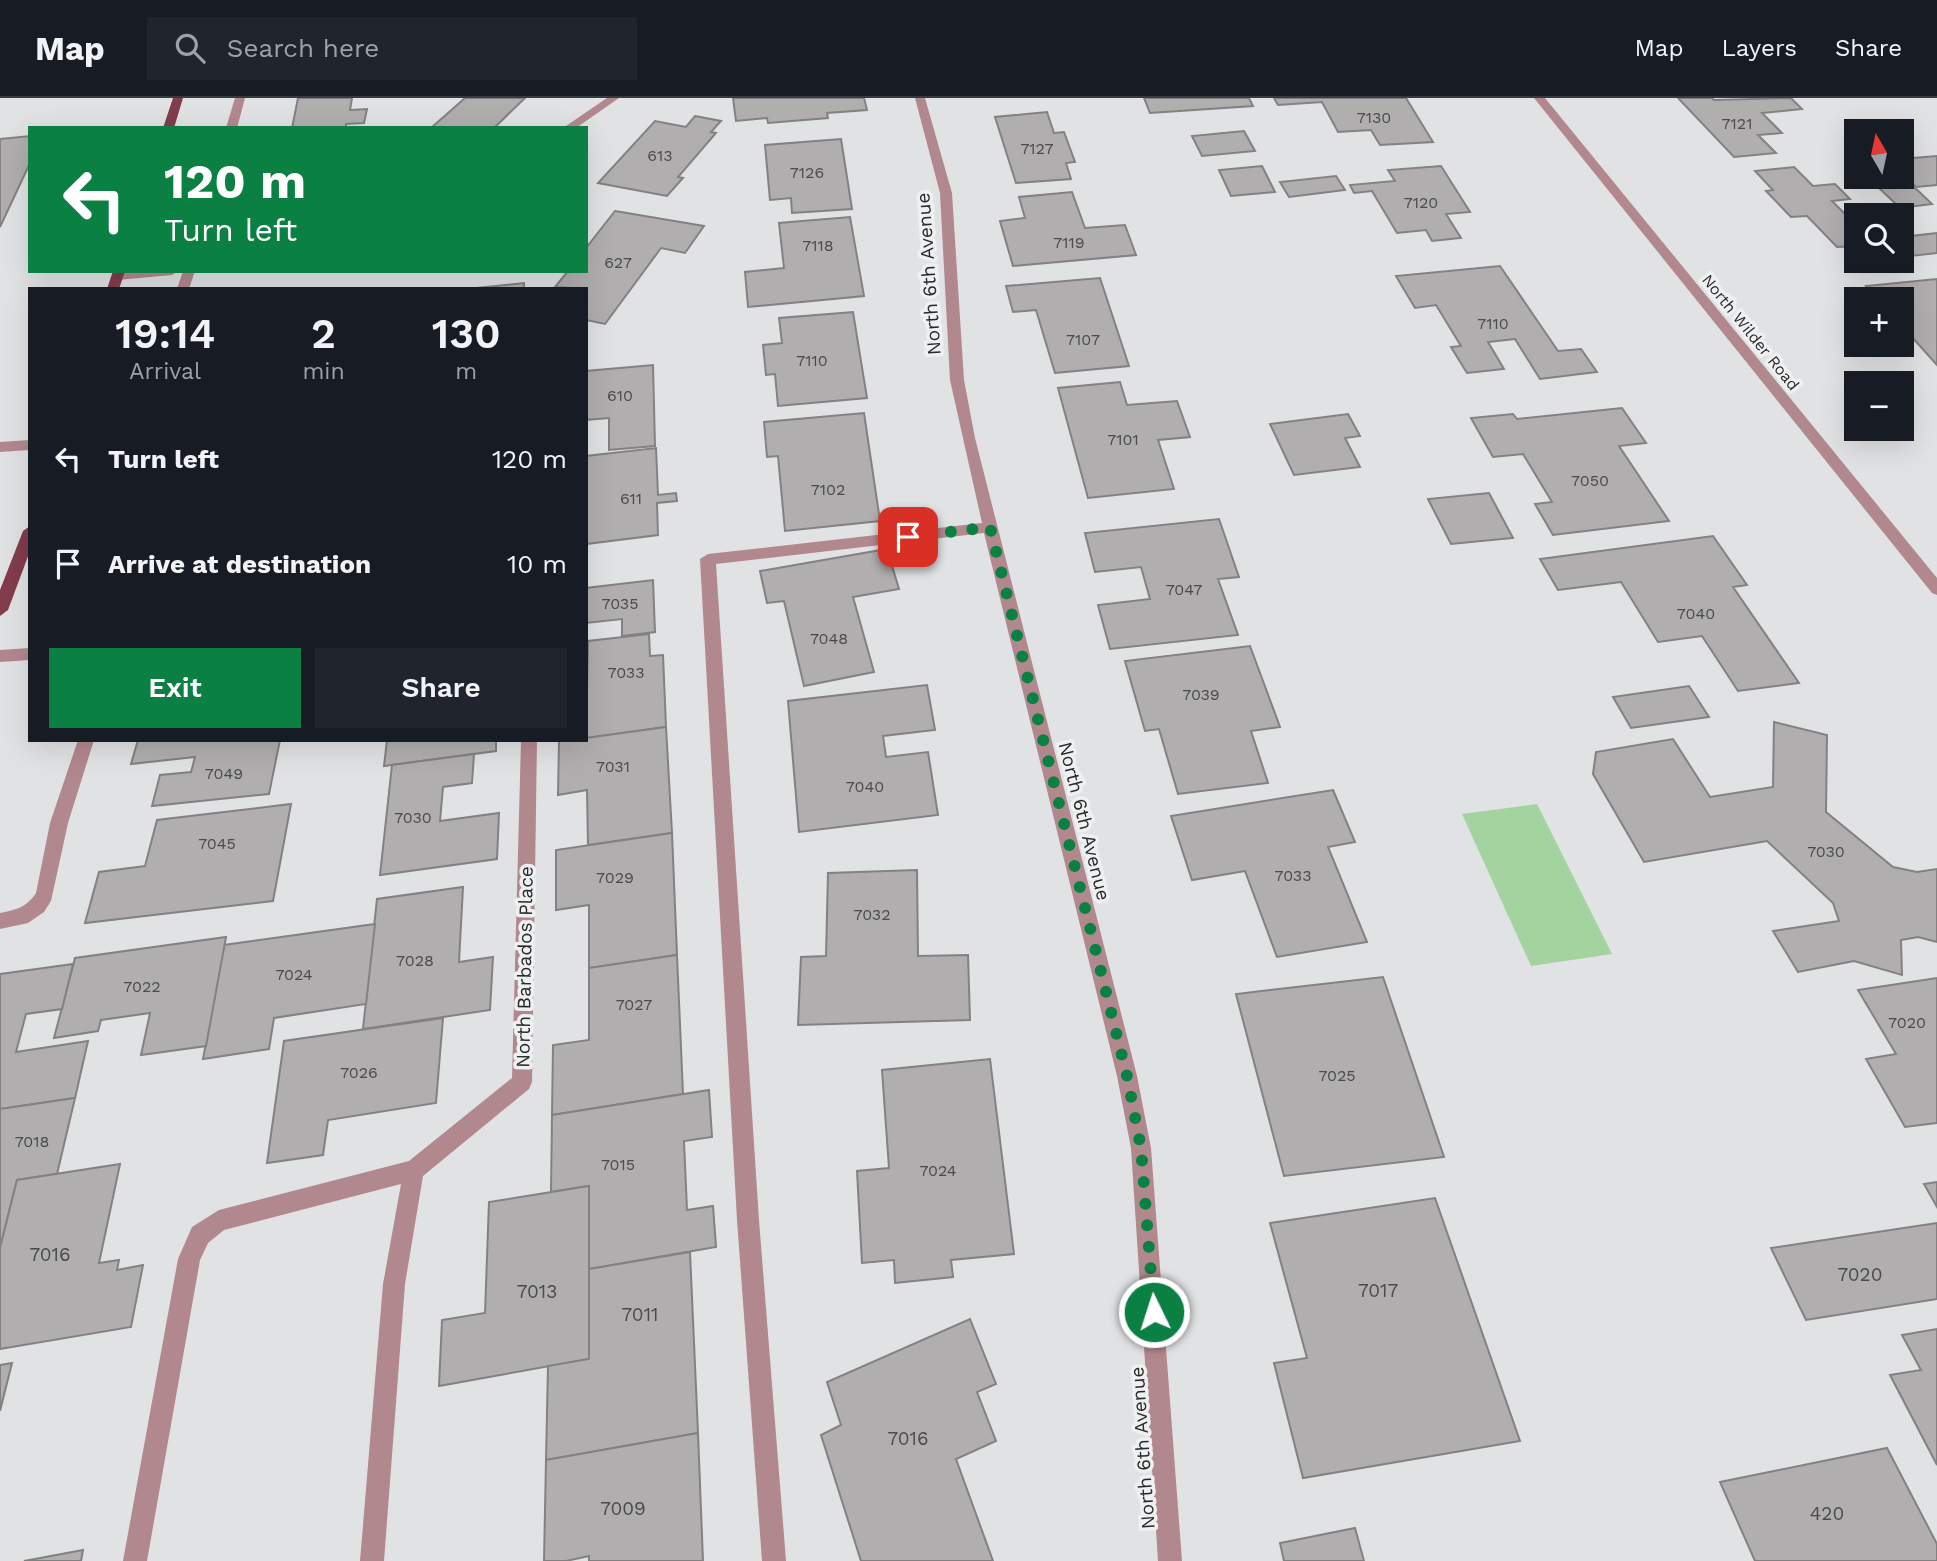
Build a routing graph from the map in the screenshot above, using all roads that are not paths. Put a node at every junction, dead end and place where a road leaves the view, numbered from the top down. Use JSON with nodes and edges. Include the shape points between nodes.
{"nodes":[{"id":1,"x":178,"y":98,"type":"edge"},
{"id":2,"x":240,"y":98,"type":"edge"},
{"id":3,"x":614,"y":98,"type":"edge"},
{"id":4,"x":920,"y":98,"type":"edge"},
{"id":5,"x":1539,"y":98,"type":"edge"},
{"id":6,"x":169,"y":126,"type":"edge"},
{"id":7,"x":232,"y":126,"type":"edge"},
{"id":8,"x":571,"y":126,"type":"edge"},
{"id":9,"x":158,"y":273,"type":"edge"},
{"id":10,"x":117,"y":279,"type":"edge"},
{"id":11,"x":28,"y":445,"type":"edge"},
{"id":12,"x":0,"y":447,"type":"edge"},
{"id":13,"x":990,"y":527,"type":"junction"},
{"id":14,"x":28,"y":536,"type":"edge"},
{"id":15,"x":1937,"y":589,"type":"edge"},
{"id":16,"x":0,"y":610,"type":"edge"},
{"id":17,"x":28,"y":654,"type":"edge"},
{"id":18,"x":0,"y":656,"type":"edge"},
{"id":19,"x":85,"y":742,"type":"edge"},
{"id":20,"x":529,"y":742,"type":"edge"},
{"id":21,"x":0,"y":921,"type":"edge"},
{"id":22,"x":414,"y":1170,"type":"junction"},
{"id":23,"x":135,"y":1561,"type":"edge"},
{"id":24,"x":372,"y":1561,"type":"edge"},
{"id":25,"x":774,"y":1561,"type":"edge"},
{"id":26,"x":1170,"y":1561,"type":"edge"}],
"edges":[{"from":1,"to":6,"type":"main road"},
{"from":2,"to":7,"type":"street"},
{"from":3,"to":8,"type":"street"},
{"from":4,"to":13,"type":"street","name":"North 6th Avenue","via":[[946,193],[957,380]]},
{"from":5,"to":15,"type":"street","name":"North Wilder Road"},
{"from":9,"to":10,"type":"street"},
{"from":11,"to":12,"type":"street"},
{"from":13,"to":25,"type":"street","via":[[708,559],[748,1220]]},
{"from":13,"to":26,"type":"street","name":"North 6th Avenue","via":[[1141,1148]]},
{"from":14,"to":16,"type":"main road"},
{"from":17,"to":18,"type":"street"},
{"from":19,"to":21,"type":"street","via":[[59,823],[45,895],[22,916]]},
{"from":20,"to":22,"type":"street","name":"North Barbados Place","via":[[522,1082]]},
{"from":22,"to":23,"type":"street","via":[[219,1221],[200,1234],[189,1259]]},
{"from":22,"to":24,"type":"street","via":[[394,1284]]}]}
